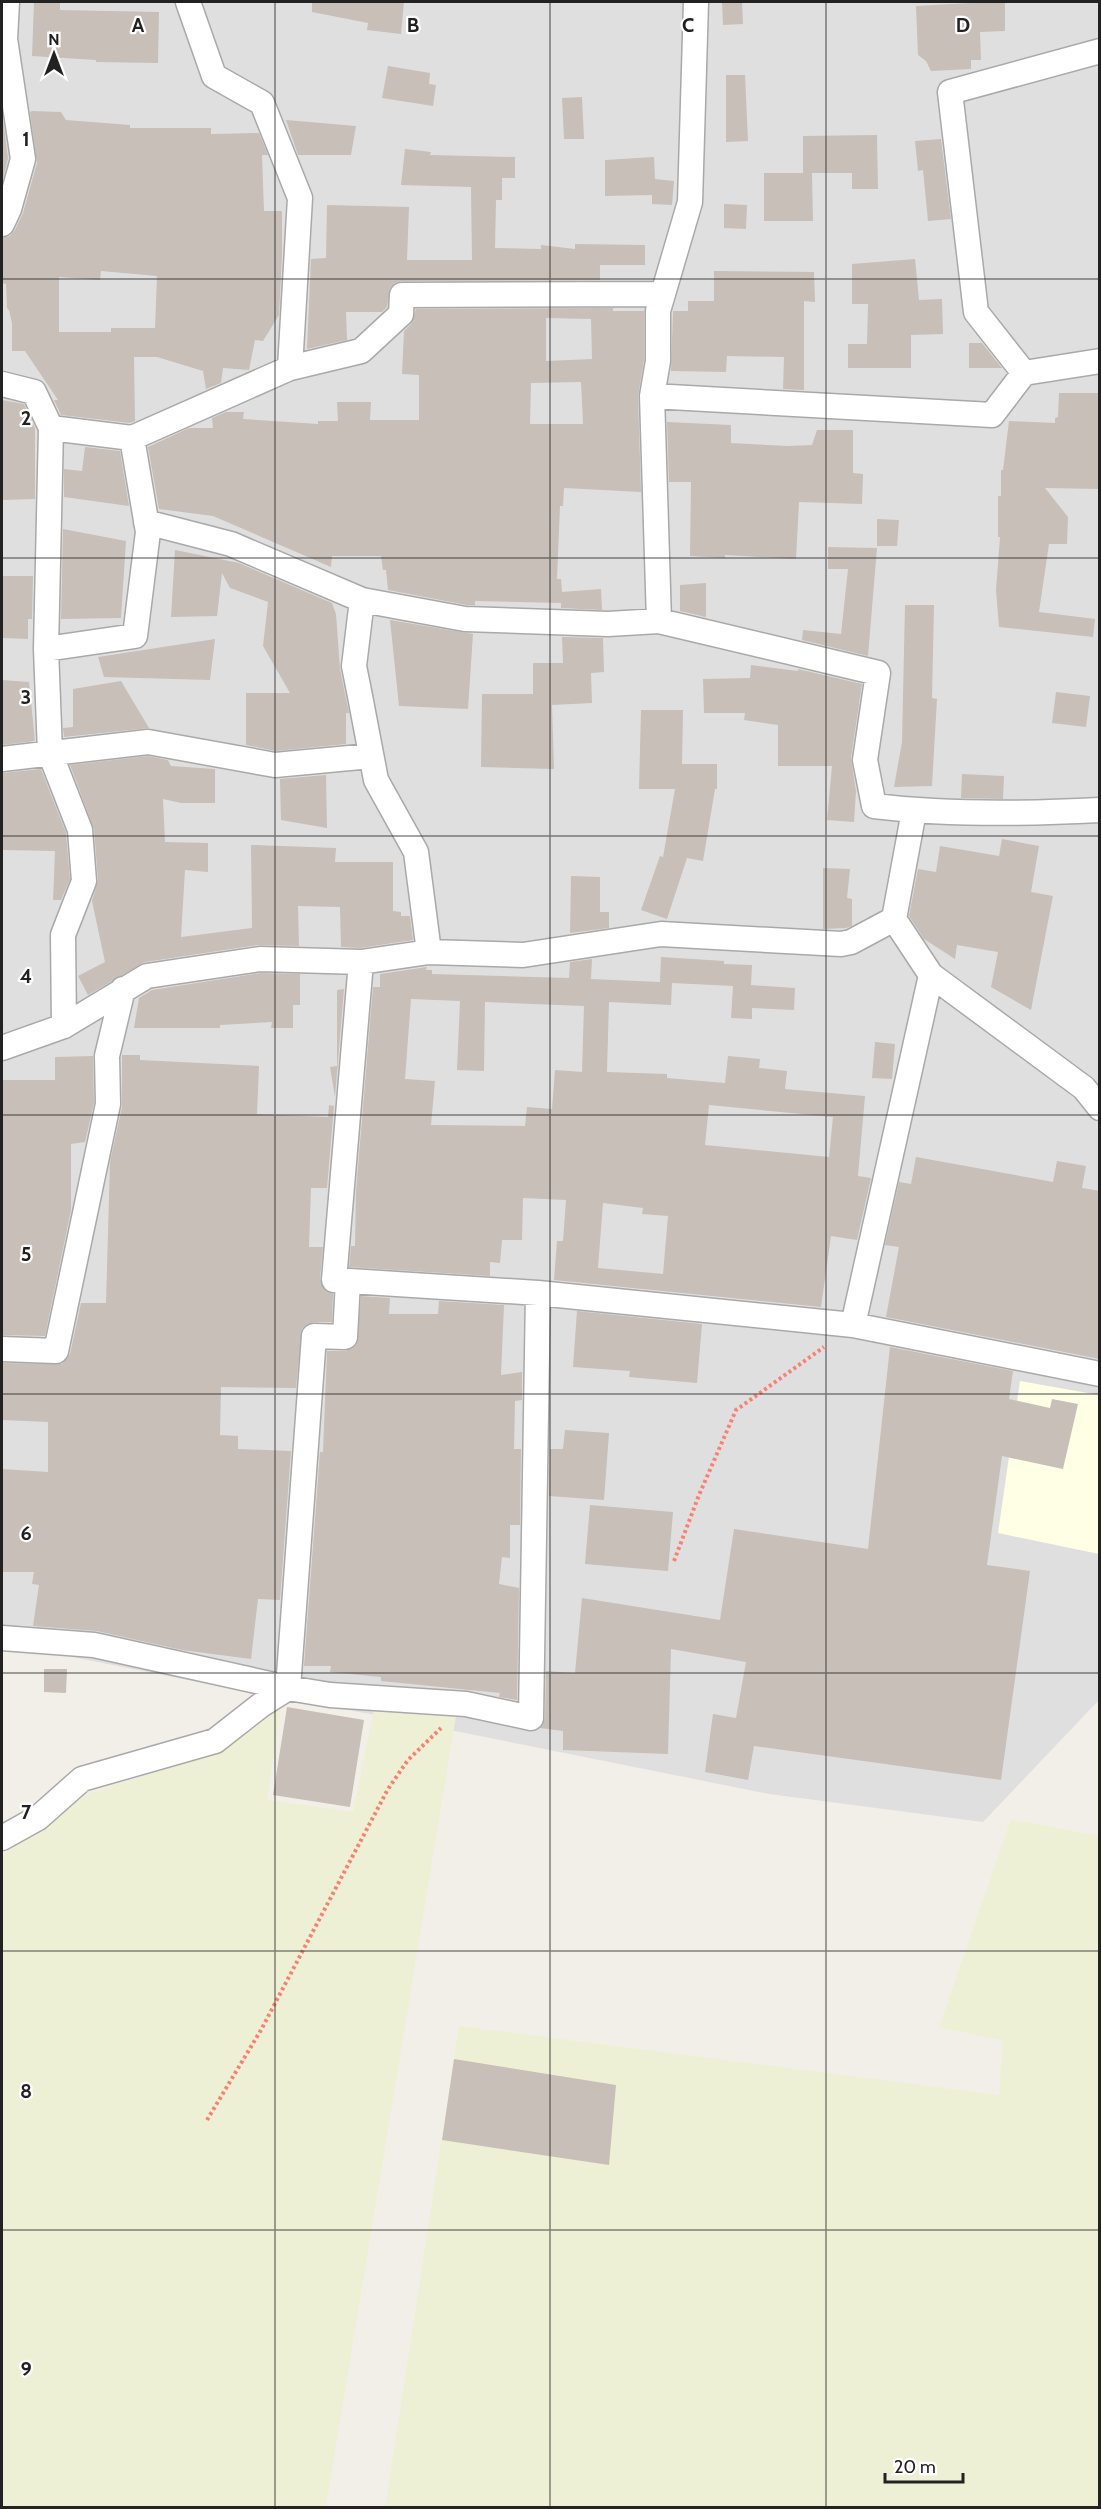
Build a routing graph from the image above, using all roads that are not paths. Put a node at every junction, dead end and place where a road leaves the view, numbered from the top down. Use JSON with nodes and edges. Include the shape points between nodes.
{"nodes":[{"id":1,"x":7,"y":2,"type":"edge"},
{"id":2,"x":188,"y":2,"type":"edge"},
{"id":3,"x":696,"y":2,"type":"edge"},
{"id":4,"x":1100,"y":51,"type":"edge"},
{"id":5,"x":2,"y":224,"type":"edge"},
{"id":6,"x":662,"y":294,"type":"junction"},
{"id":7,"x":1100,"y":361,"type":"edge"},
{"id":8,"x":290,"y":368,"type":"junction"},
{"id":9,"x":1024,"y":373,"type":"junction"},
{"id":10,"x":2,"y":384,"type":"edge"},
{"id":11,"x":652,"y":396,"type":"junction"},
{"id":12,"x":51,"y":428,"type":"junction"},
{"id":13,"x":132,"y":438,"type":"junction"},
{"id":14,"x":146,"y":522,"type":"junction"},
{"id":15,"x":362,"y":600,"type":"junction"},
{"id":16,"x":659,"y":621,"type":"junction"},
{"id":17,"x":46,"y":649,"type":"junction"},
{"id":18,"x":50,"y":753,"type":"junction"},
{"id":19,"x":371,"y":756,"type":"junction"},
{"id":20,"x":2,"y":759,"type":"edge"},
{"id":21,"x":1100,"y":810,"type":"edge"},
{"id":22,"x":914,"y":811,"type":"junction"},
{"id":23,"x":894,"y":919,"type":"junction"},
{"id":24,"x":429,"y":952,"type":"junction"},
{"id":25,"x":361,"y":962,"type":"junction"},
{"id":26,"x":931,"y":975,"type":"junction"},
{"id":27,"x":123,"y":989,"type":"junction"},
{"id":28,"x":64,"y":1026,"type":"junction"},
{"id":29,"x":2,"y":1048,"type":"edge"},
{"id":30,"x":1100,"y":1108,"type":"edge"},
{"id":31,"x":348,"y":1281,"type":"junction"},
{"id":32,"x":538,"y":1293,"type":"junction"},
{"id":33,"x":854,"y":1325,"type":"junction"},
{"id":34,"x":2,"y":1349,"type":"edge"},
{"id":35,"x":1100,"y":1374,"type":"edge"},
{"id":36,"x":2,"y":1638,"type":"edge"},
{"id":37,"x":288,"y":1688,"type":"junction"},
{"id":38,"x":2,"y":1838,"type":"edge"}],
"edges":[{"from":1,"to":5,"type":"street","via":[[5,39],[23,159]]},
{"from":2,"to":8,"type":"street","via":[[214,76],[262,103],[300,198]]},
{"from":3,"to":6,"type":"street","via":[[690,202]]},
{"from":4,"to":9,"type":"street","via":[[950,92],[976,312]]},
{"from":6,"to":8,"type":"street","via":[[402,294],[401,314],[361,351]]},
{"from":6,"to":11,"type":"street"},
{"from":7,"to":9,"type":"street"},
{"from":8,"to":13,"type":"street"},
{"from":9,"to":11,"type":"street","via":[[992,415]]},
{"from":10,"to":12,"type":"street","via":[[34,392]]},
{"from":11,"to":16,"type":"street"},
{"from":12,"to":13,"type":"street"},
{"from":12,"to":17,"type":"street"},
{"from":13,"to":14,"type":"street"},
{"from":14,"to":15,"type":"street","via":[[231,544]]},
{"from":14,"to":17,"type":"street","via":[[135,636]]},
{"from":15,"to":16,"type":"street","via":[[465,619],[608,624]]},
{"from":15,"to":19,"type":"street","via":[[354,666]]},
{"from":16,"to":22,"type":"street","via":[[878,673],[865,760],[874,806]]},
{"from":17,"to":18,"type":"street"},
{"from":18,"to":19,"type":"street","via":[[148,742],[275,765]]},
{"from":18,"to":20,"type":"street"},
{"from":18,"to":28,"type":"street","via":[[81,830],[84,881],[63,935]]},
{"from":19,"to":24,"type":"street","via":[[376,780],[416,852]]},
{"from":21,"to":22,"type":"street"},
{"from":22,"to":23,"type":"street"},
{"from":23,"to":24,"type":"street","via":[[841,944],[661,934],[523,955]]},
{"from":23,"to":26,"type":"street"},
{"from":24,"to":25,"type":"street"},
{"from":25,"to":27,"type":"street","via":[[260,958],[147,976]]},
{"from":25,"to":31,"type":"street","via":[[334,1280]]},
{"from":26,"to":30,"type":"street","via":[[1084,1088]]},
{"from":26,"to":33,"type":"street"},
{"from":27,"to":28,"type":"street"},
{"from":27,"to":34,"type":"street","via":[[106,1056],[108,1104],[56,1351]]},
{"from":28,"to":29,"type":"street"},
{"from":31,"to":32,"type":"street"},
{"from":31,"to":37,"type":"street","via":[[345,1337],[314,1336]]},
{"from":32,"to":33,"type":"street"},
{"from":32,"to":37,"type":"street","via":[[531,1718],[466,1704],[330,1695]]},
{"from":33,"to":35,"type":"street"},
{"from":36,"to":37,"type":"street","via":[[94,1645]]},
{"from":37,"to":38,"type":"street","via":[[215,1741],[82,1779],[38,1818]]}]}
